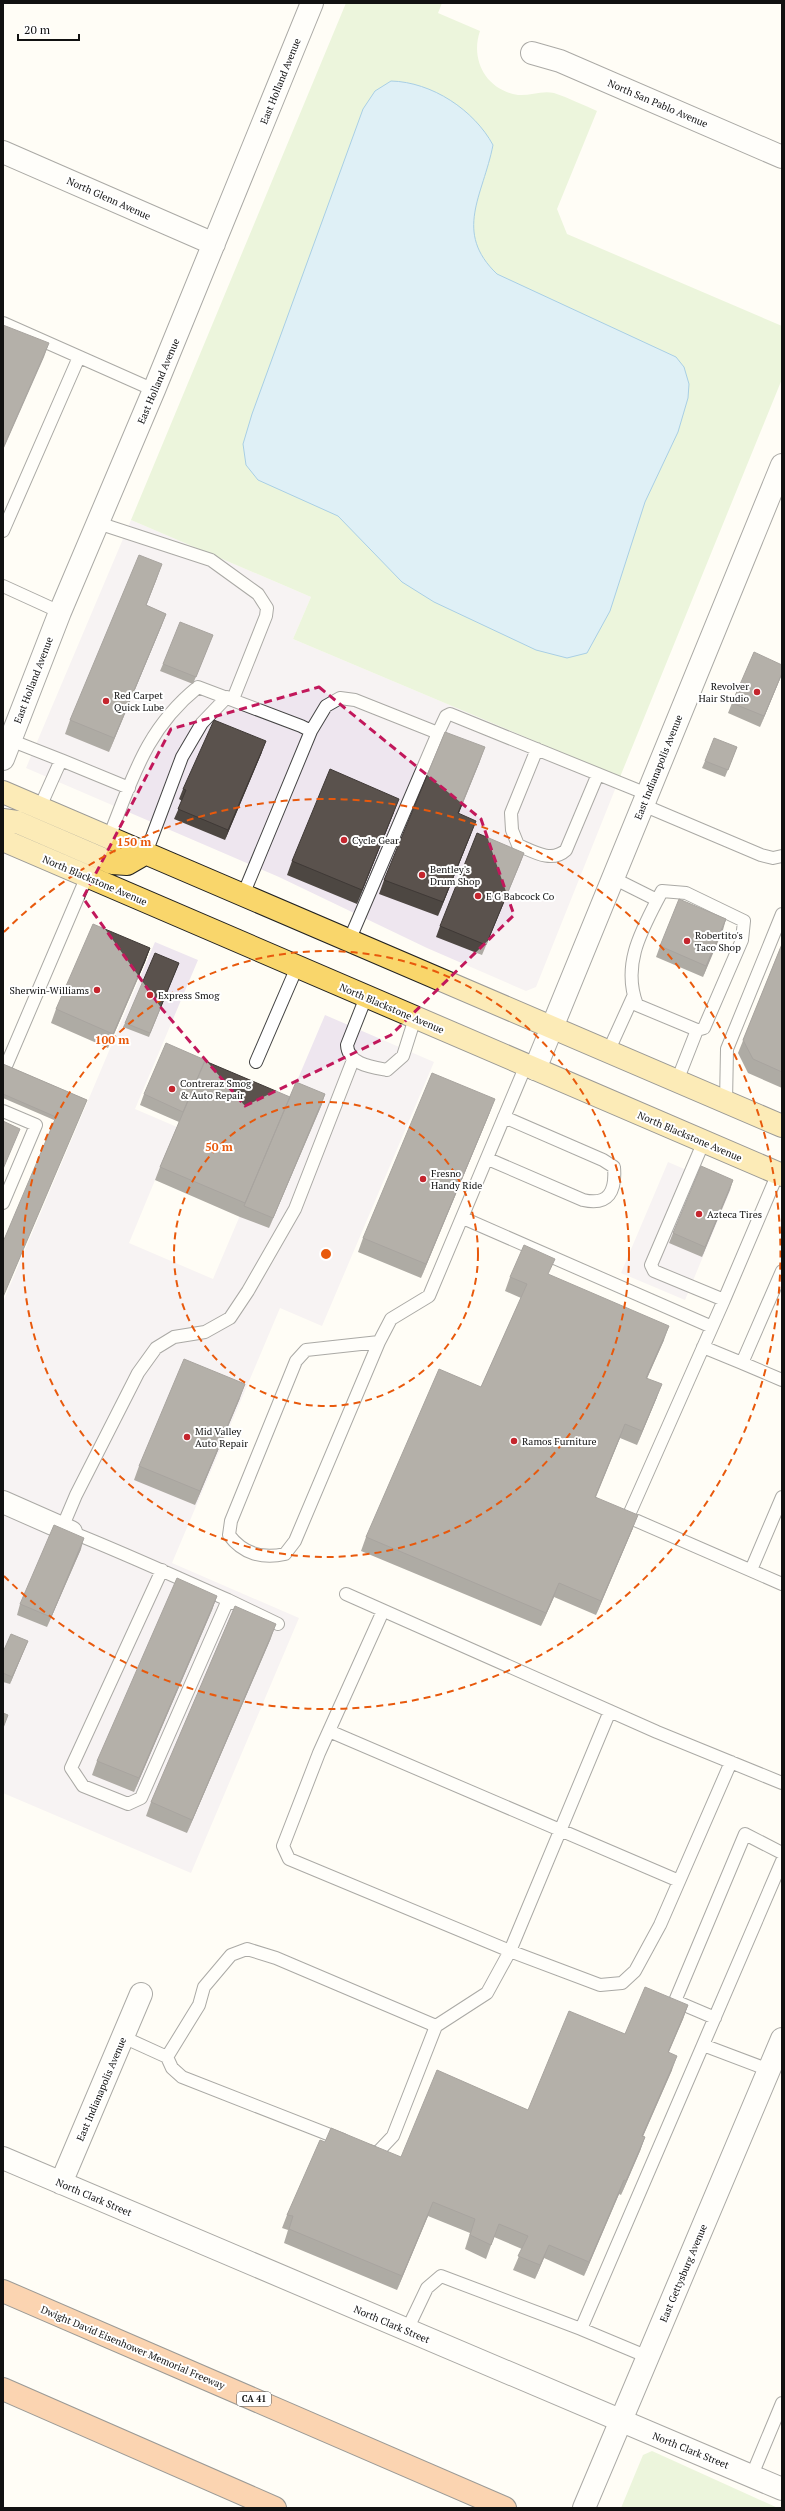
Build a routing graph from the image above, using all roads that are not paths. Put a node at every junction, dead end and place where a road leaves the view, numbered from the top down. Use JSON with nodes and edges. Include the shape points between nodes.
{"nodes":[{"id":1,"x":312,"y":3,"type":"edge"},
{"id":2,"x":532,"y":53,"type":"dead end"},
{"id":3,"x":3,"y":152,"type":"edge"},
{"id":4,"x":782,"y":157,"type":"edge"},
{"id":5,"x":214,"y":244,"type":"junction"},
{"id":6,"x":3,"y":323,"type":"edge"},
{"id":7,"x":79,"y":357,"type":"junction"},
{"id":8,"x":154,"y":390,"type":"junction"},
{"id":9,"x":782,"y":465,"type":"edge"},
{"id":10,"x":777,"y":493,"type":"edge"},
{"id":11,"x":98,"y":523,"type":"junction"},
{"id":12,"x":3,"y":531,"type":"edge"},
{"id":13,"x":3,"y":586,"type":"edge"},
{"id":14,"x":60,"y":612,"type":"junction"},
{"id":15,"x":230,"y":698,"type":"junction"},
{"id":16,"x":311,"y":731,"type":"junction"},
{"id":17,"x":438,"y":733,"type":"junction"},
{"id":18,"x":537,"y":749,"type":"junction"},
{"id":19,"x":7,"y":750,"type":"edge"},
{"id":20,"x":61,"y":760,"type":"junction"},
{"id":21,"x":598,"y":774,"type":"junction"},
{"id":22,"x":129,"y":788,"type":"junction"},
{"id":23,"x":3,"y":792,"type":"edge"},
{"id":24,"x":645,"y":800,"type":"junction"},
{"id":25,"x":40,"y":807,"type":"junction"},
{"id":26,"x":3,"y":820,"type":"edge"},
{"id":27,"x":109,"y":837,"type":"junction"},
{"id":28,"x":3,"y":840,"type":"edge"},
{"id":29,"x":146,"y":853,"type":"junction"},
{"id":30,"x":782,"y":858,"type":"edge"},
{"id":31,"x":87,"y":876,"type":"junction"},
{"id":32,"x":613,"y":878,"type":"junction"},
{"id":33,"x":243,"y":895,"type":"junction"},
{"id":34,"x":657,"y":900,"type":"junction"},
{"id":35,"x":782,"y":914,"type":"edge"},
{"id":36,"x":349,"y":941,"type":"junction"},
{"id":37,"x":297,"y":967,"type":"junction"},
{"id":38,"x":366,"y":997,"type":"junction"},
{"id":39,"x":634,"y":997,"type":"junction"},
{"id":40,"x":415,"y":1018,"type":"junction"},
{"id":41,"x":552,"y":1028,"type":"junction"},
{"id":42,"x":697,"y":1030,"type":"junction"},
{"id":43,"x":608,"y":1052,"type":"junction"},
{"id":44,"x":353,"y":1060,"type":"junction"},
{"id":45,"x":256,"y":1062,"type":"dead end"},
{"id":46,"x":530,"y":1067,"type":"junction"},
{"id":47,"x":3,"y":1073,"type":"edge"},
{"id":48,"x":677,"y":1081,"type":"junction"},
{"id":49,"x":726,"y":1102,"type":"junction"},
{"id":50,"x":3,"y":1111,"type":"edge"},
{"id":51,"x":504,"y":1117,"type":"junction"},
{"id":52,"x":782,"y":1126,"type":"edge"},
{"id":53,"x":704,"y":1141,"type":"junction"},
{"id":54,"x":488,"y":1159,"type":"junction"},
{"id":55,"x":780,"y":1174,"type":"edge"},
{"id":56,"x":3,"y":1203,"type":"edge"},
{"id":57,"x":462,"y":1218,"type":"junction"},
{"id":58,"x":782,"y":1272,"type":"edge"},
{"id":59,"x":724,"y":1300,"type":"junction"},
{"id":60,"x":712,"y":1327,"type":"junction"},
{"id":61,"x":379,"y":1342,"type":"junction"},
{"id":62,"x":703,"y":1347,"type":"junction"},
{"id":63,"x":742,"y":1364,"type":"junction"},
{"id":64,"x":782,"y":1380,"type":"edge"},
{"id":65,"x":782,"y":1497,"type":"edge"},
{"id":66,"x":3,"y":1502,"type":"edge"},
{"id":67,"x":67,"y":1530,"type":"junction"},
{"id":68,"x":162,"y":1570,"type":"junction"},
{"id":69,"x":751,"y":1570,"type":"junction"},
{"id":70,"x":782,"y":1584,"type":"edge"},
{"id":71,"x":346,"y":1594,"type":"dead end"},
{"id":72,"x":228,"y":1600,"type":"junction"},
{"id":73,"x":383,"y":1611,"type":"junction"},
{"id":74,"x":278,"y":1624,"type":"dead end"},
{"id":75,"x":610,"y":1711,"type":"junction"},
{"id":76,"x":329,"y":1731,"type":"junction"},
{"id":77,"x":731,"y":1762,"type":"junction"},
{"id":78,"x":782,"y":1783,"type":"edge"},
{"id":79,"x":560,"y":1830,"type":"junction"},
{"id":80,"x":782,"y":1853,"type":"edge"},
{"id":81,"x":782,"y":1861,"type":"edge"},
{"id":82,"x":679,"y":1881,"type":"junction"},
{"id":83,"x":510,"y":1951,"type":"junction"},
{"id":84,"x":141,"y":1994,"type":"dead end"},
{"id":85,"x":715,"y":2018,"type":"junction"},
{"id":86,"x":436,"y":2026,"type":"junction"},
{"id":87,"x":123,"y":2037,"type":"junction"},
{"id":88,"x":782,"y":2039,"type":"edge"},
{"id":89,"x":703,"y":2045,"type":"junction"},
{"id":90,"x":167,"y":2057,"type":"junction"},
{"id":91,"x":769,"y":2070,"type":"junction"},
{"id":92,"x":3,"y":2158,"type":"edge"},
{"id":93,"x":61,"y":2183,"type":"junction"},
{"id":94,"x":3,"y":2291,"type":"edge"},
{"id":95,"x":581,"y":2329,"type":"junction"},
{"id":96,"x":407,"y":2330,"type":"junction"},
{"id":97,"x":648,"y":2357,"type":"junction"},
{"id":98,"x":3,"y":2389,"type":"edge"},
{"id":99,"x":782,"y":2403,"type":"edge"},
{"id":100,"x":621,"y":2422,"type":"junction"},
{"id":101,"x":752,"y":2475,"type":"junction"},
{"id":102,"x":782,"y":2489,"type":"edge"},
{"id":103,"x":275,"y":2508,"type":"edge"},
{"id":104,"x":505,"y":2508,"type":"edge"},
{"id":105,"x":584,"y":2508,"type":"edge"}],
"edges":[{"from":1,"to":5,"type":"street","name":"East Holland Avenue"},
{"from":2,"to":4,"type":"street","name":"North San Pablo Avenue","via":[[560,61]]},
{"from":3,"to":5,"type":"street","name":"North Glenn Avenue"},
{"from":5,"to":8,"type":"street","name":"East Holland Avenue"},
{"from":6,"to":7,"type":"lane"},
{"from":7,"to":8,"type":"lane"},
{"from":7,"to":12,"type":"lane"},
{"from":8,"to":11,"type":"street","name":"East Holland Avenue"},
{"from":9,"to":10,"type":"street","name":"East Indianapolis Avenue"},
{"from":10,"to":24,"type":"street","name":"East Indianapolis Avenue"},
{"from":11,"to":14,"type":"street","name":"East Holland Avenue"},
{"from":11,"to":15,"type":"lane","via":[[210,560],[236,576],[264,602],[267,608],[266,616]]},
{"from":13,"to":14,"type":"lane"},
{"from":14,"to":19,"type":"street","name":"East Holland Avenue"},
{"from":15,"to":16,"type":"lane"},
{"from":15,"to":22,"type":"lane","via":[[198,687],[192,692],[163,722],[143,752]]},
{"from":15,"to":29,"type":"lane","via":[[202,723],[182,757]]},
{"from":16,"to":17,"type":"lane","via":[[326,706],[340,698],[355,700]]},
{"from":16,"to":33,"type":"lane"},
{"from":17,"to":18,"type":"lane","via":[[446,716],[450,714]]},
{"from":17,"to":36,"type":"lane"},
{"from":18,"to":21,"type":"lane"},
{"from":18,"to":21,"type":"lane","via":[[511,813],[512,830],[518,846],[548,857],[557,856],[566,850]]},
{"from":19,"to":20,"type":"lane"},
{"from":20,"to":22,"type":"lane"},
{"from":20,"to":25,"type":"lane"},
{"from":21,"to":24,"type":"lane"},
{"from":22,"to":27,"type":"lane"},
{"from":23,"to":25,"type":"main road"},
{"from":24,"to":30,"type":"lane","via":[[761,854]]},
{"from":24,"to":32,"type":"street","name":"East Indianapolis Avenue"},
{"from":25,"to":27,"type":"main road"},
{"from":26,"to":29,"type":"main road","via":[[17,822],[112,863],[127,864]]},
{"from":27,"to":29,"type":"main road"},
{"from":28,"to":31,"type":"main road","name":"North Blackstone Avenue"},
{"from":29,"to":33,"type":"main road"},
{"from":31,"to":37,"type":"main road","name":"North Blackstone Avenue"},
{"from":31,"to":47,"type":"lane"},
{"from":32,"to":34,"type":"lane"},
{"from":32,"to":41,"type":"street","name":"East Indianapolis Avenue"},
{"from":33,"to":36,"type":"main road"},
{"from":34,"to":39,"type":"lane","via":[[636,942],[630,988]]},
{"from":34,"to":42,"type":"lane","via":[[662,891],[686,893],[744,921],[742,940],[704,1028]]},
{"from":35,"to":49,"type":"lane","via":[[727,1049]]},
{"from":36,"to":41,"type":"main road"},
{"from":37,"to":38,"type":"main road","name":"North Blackstone Avenue"},
{"from":37,"to":45,"type":"lane"},
{"from":38,"to":40,"type":"main road","name":"North Blackstone Avenue"},
{"from":38,"to":44,"type":"lane","via":[[347,1045],[348,1053]]},
{"from":39,"to":42,"type":"lane","via":[[637,1005]]},
{"from":39,"to":43,"type":"lane"},
{"from":40,"to":44,"type":"lane","via":[[403,1056],[387,1070]]},
{"from":40,"to":46,"type":"main road","name":"North Blackstone Avenue"},
{"from":41,"to":43,"type":"main road"},
{"from":41,"to":46,"type":"street","name":"East Indianapolis Avenue"},
{"from":42,"to":48,"type":"lane"},
{"from":43,"to":48,"type":"main road"},
{"from":44,"to":67,"type":"lane","via":[[295,1209],[248,1291],[230,1318],[205,1332],[174,1337],[156,1348],[138,1373],[76,1495]]},
{"from":46,"to":51,"type":"lane"},
{"from":46,"to":53,"type":"main road","name":"North Blackstone Avenue"},
{"from":48,"to":49,"type":"main road"},
{"from":49,"to":52,"type":"main road"},
{"from":50,"to":56,"type":"lane","via":[[36,1125]]},
{"from":51,"to":54,"type":"lane"},
{"from":51,"to":54,"type":"lane","via":[[603,1160],[614,1167],[615,1181],[608,1197],[596,1203],[583,1200]]},
{"from":53,"to":55,"type":"main road","name":"North Blackstone Avenue"},
{"from":53,"to":59,"type":"lane","via":[[651,1265],[654,1271]]},
{"from":54,"to":57,"type":"lane"},
{"from":55,"to":59,"type":"lane"},
{"from":57,"to":60,"type":"lane"},
{"from":57,"to":61,"type":"lane","via":[[429,1296],[391,1320]]},
{"from":58,"to":63,"type":"lane"},
{"from":59,"to":60,"type":"lane"},
{"from":60,"to":62,"type":"lane"},
{"from":61,"to":61,"type":"lane","via":[[295,1542],[285,1554],[270,1557],[248,1552],[236,1544],[229,1535],[231,1521],[296,1361],[306,1350]]},
{"from":62,"to":63,"type":"lane"},
{"from":62,"to":69,"type":"lane","via":[[628,1517]]},
{"from":63,"to":64,"type":"lane"},
{"from":65,"to":69,"type":"lane"},
{"from":66,"to":67,"type":"street"},
{"from":67,"to":68,"type":"lane"},
{"from":68,"to":72,"type":"lane"},
{"from":68,"to":72,"type":"lane","via":[[71,1768],[83,1786],[128,1804],[141,1798]]},
{"from":69,"to":70,"type":"lane"},
{"from":71,"to":73,"type":"lane"},
{"from":72,"to":74,"type":"lane"},
{"from":73,"to":75,"type":"lane"},
{"from":73,"to":76,"type":"lane"},
{"from":75,"to":77,"type":"lane"},
{"from":75,"to":79,"type":"lane"},
{"from":76,"to":79,"type":"lane"},
{"from":76,"to":83,"type":"lane","via":[[283,1846],[289,1858]]},
{"from":77,"to":78,"type":"lane"},
{"from":77,"to":82,"type":"lane"},
{"from":79,"to":82,"type":"lane"},
{"from":79,"to":83,"type":"lane"},
{"from":80,"to":85,"type":"lane","via":[[745,1834],[675,2001]]},
{"from":81,"to":85,"type":"lane"},
{"from":82,"to":83,"type":"lane","via":[[660,1925],[635,1971],[622,1983],[600,1986]]},
{"from":83,"to":86,"type":"lane","via":[[487,1993]]},
{"from":84,"to":87,"type":"street","name":"East Indianapolis Avenue"},
{"from":85,"to":89,"type":"lane"},
{"from":86,"to":90,"type":"lane","via":[[276,1958],[247,1949],[231,1955],[204,1988],[199,2005]]},
{"from":86,"to":90,"type":"lane","via":[[393,2136],[376,2154],[182,2077],[172,2068]]},
{"from":87,"to":90,"type":"lane"},
{"from":87,"to":93,"type":"street","name":"East Indianapolis Avenue"},
{"from":88,"to":91,"type":"street","name":"East Gettysburg Avenue"},
{"from":89,"to":91,"type":"lane"},
{"from":89,"to":95,"type":"lane"},
{"from":91,"to":97,"type":"street","name":"East Gettysburg Avenue"},
{"from":92,"to":93,"type":"street","name":"North Clark Street"},
{"from":93,"to":96,"type":"street","name":"North Clark Street"},
{"from":94,"to":104,"type":"highway","name":"Dwight David Eisenhower Memorial Freeway","number":"CA 41"},
{"from":95,"to":96,"type":"lane","via":[[441,2276],[427,2288]]},
{"from":95,"to":97,"type":"lane"},
{"from":96,"to":100,"type":"street","name":"North Clark Street"},
{"from":97,"to":100,"type":"street","name":"East Gettysburg Avenue"},
{"from":98,"to":103,"type":"highway"},
{"from":99,"to":101,"type":"lane"},
{"from":100,"to":101,"type":"street","name":"North Clark Street"},
{"from":100,"to":105,"type":"street","name":"East Gettysburg Avenue"},
{"from":101,"to":102,"type":"street","name":"North Clark Street"}]}
